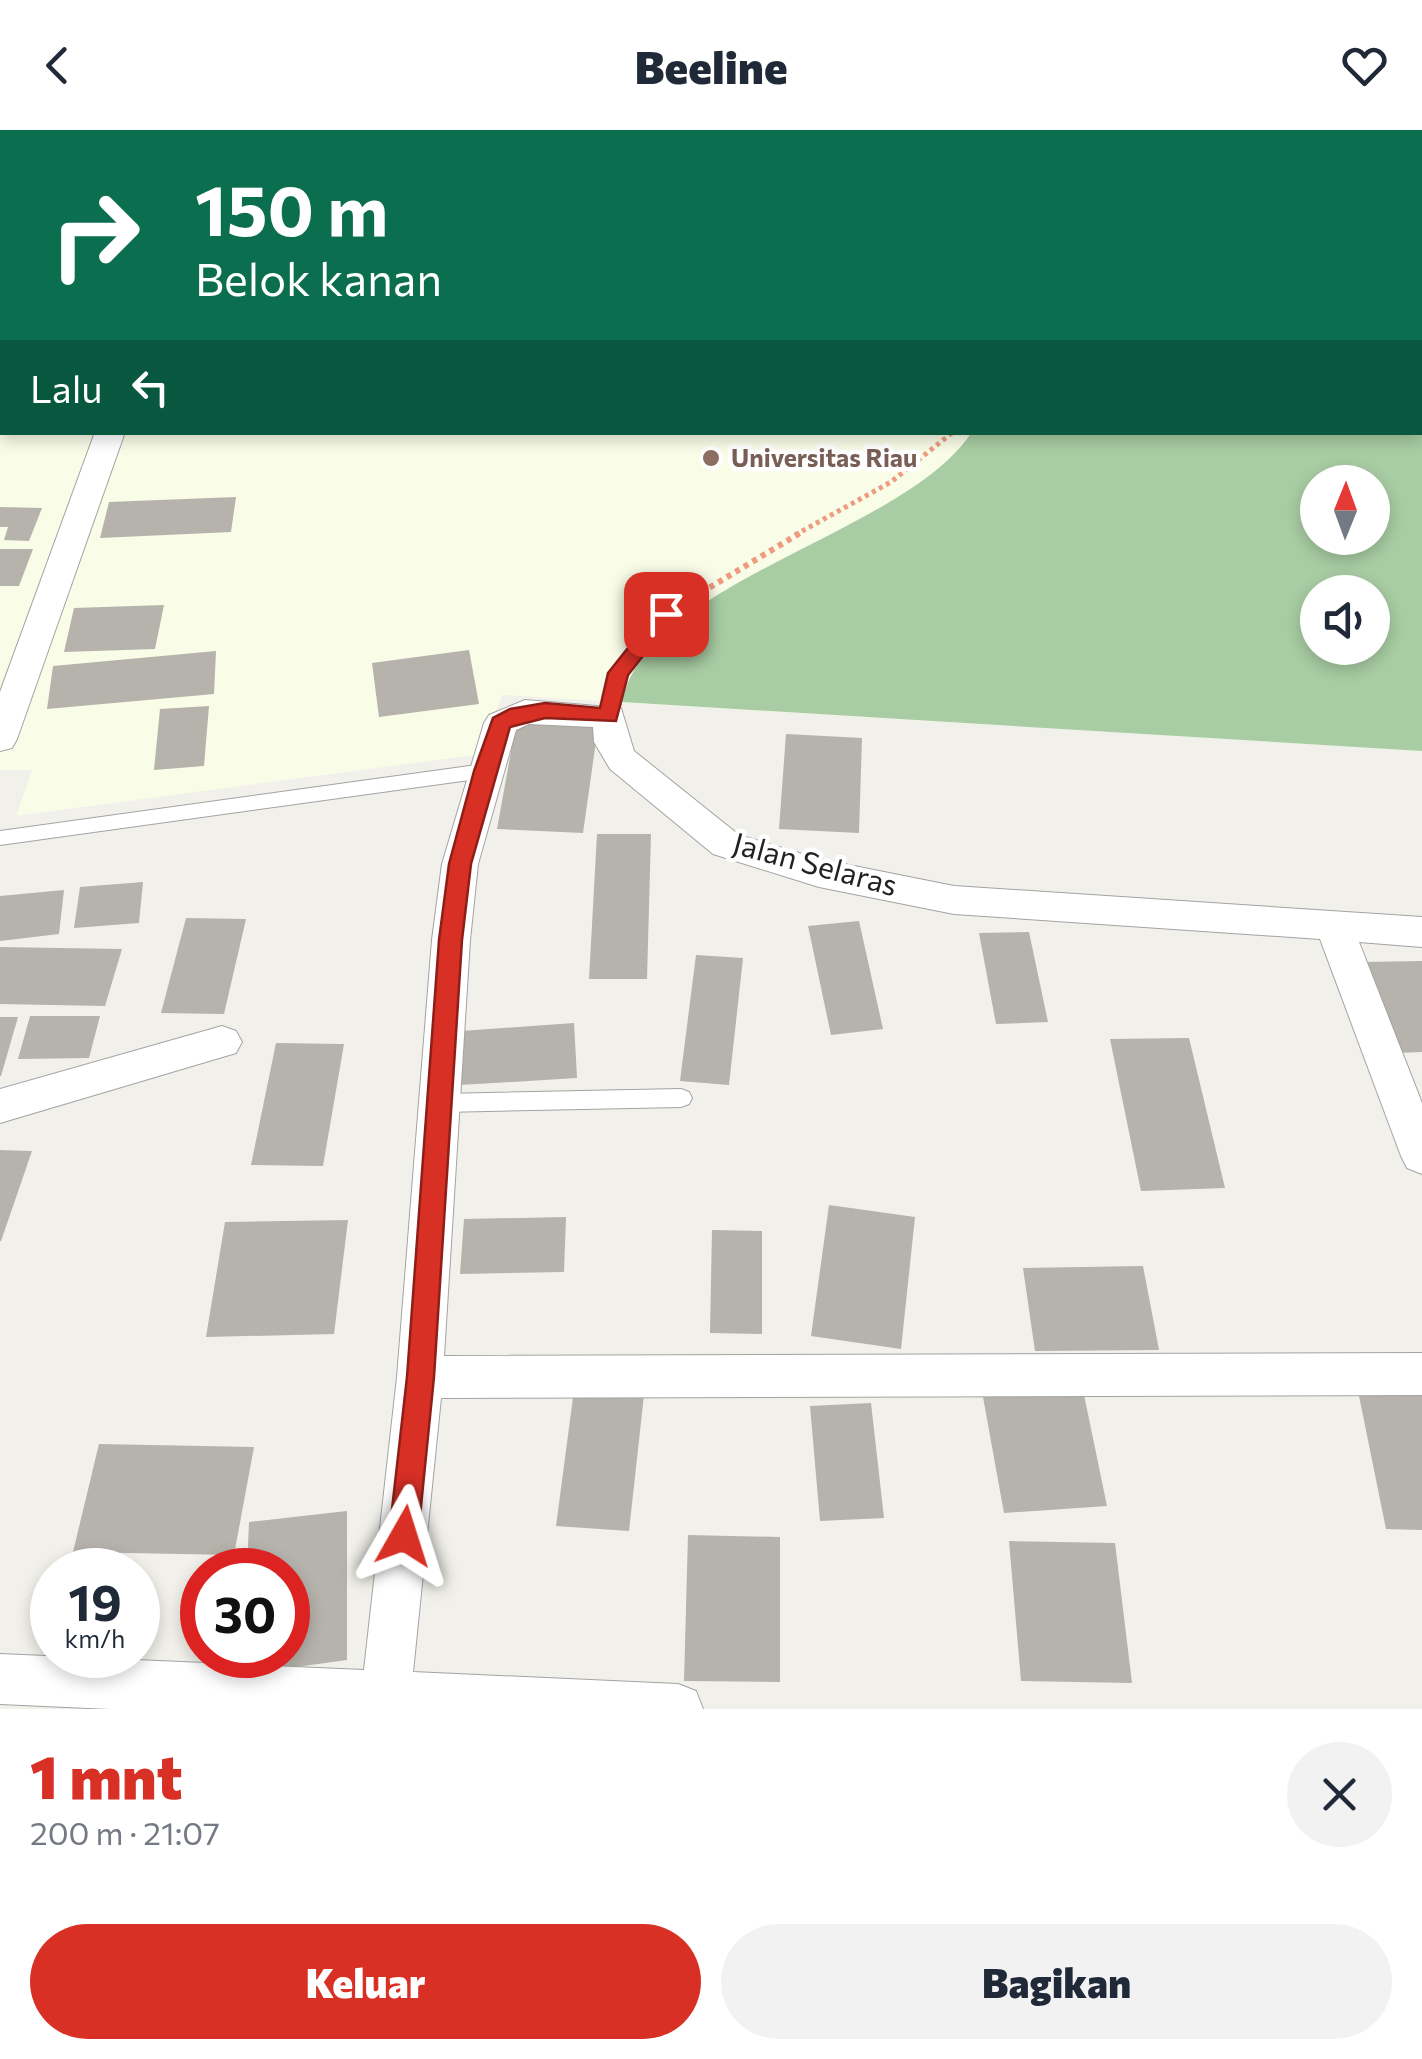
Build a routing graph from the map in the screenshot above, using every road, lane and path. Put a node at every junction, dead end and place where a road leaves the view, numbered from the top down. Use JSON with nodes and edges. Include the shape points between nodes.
{"nodes":[{"id":1,"x":109,"y":435,"type":"edge"},
{"id":2,"x":950,"y":435,"type":"edge"},
{"id":3,"x":666,"y":614,"type":"joint"},
{"id":4,"x":609,"y":716,"type":"junction"},
{"id":5,"x":0,"y":739,"type":"edge"},
{"id":6,"x":484,"y":771,"type":"junction"},
{"id":7,"x":0,"y":838,"type":"edge"},
{"id":8,"x":1333,"y":923,"type":"junction"},
{"id":9,"x":1422,"y":932,"type":"edge"},
{"id":10,"x":222,"y":1042,"type":"dead end"},
{"id":11,"x":681,"y":1098,"type":"dead end"},
{"id":12,"x":442,"y":1103,"type":"junction"},
{"id":13,"x":0,"y":1106,"type":"edge"},
{"id":14,"x":1422,"y":1156,"type":"edge"},
{"id":15,"x":1422,"y":1374,"type":"edge"},
{"id":16,"x":420,"y":1377,"type":"junction"},
{"id":17,"x":0,"y":1680,"type":"edge"},
{"id":18,"x":386,"y":1694,"type":"junction"},
{"id":19,"x":678,"y":1709,"type":"edge"}],
"edges":[{"from":1,"to":5,"type":"street"},
{"from":2,"to":3,"type":"path","via":[[870,498],[773,546]]},
{"from":3,"to":4,"type":"lane","via":[[618,673]]},
{"from":4,"to":6,"type":"street","via":[[545,710],[510,716],[500,723]]},
{"from":4,"to":8,"type":"street","name":"Jalan Selaras","via":[[610,742],[622,760],[726,845],[820,872],[954,900]]},
{"from":6,"to":7,"type":"lane"},
{"from":6,"to":12,"type":"street","via":[[460,864],[450,940]]},
{"from":8,"to":9,"type":"street","name":"Jalan Selaras"},
{"from":8,"to":14,"type":"street"},
{"from":10,"to":13,"type":"street"},
{"from":11,"to":12,"type":"lane"},
{"from":12,"to":16,"type":"street"},
{"from":15,"to":16,"type":"street"},
{"from":16,"to":18,"type":"street"},
{"from":17,"to":18,"type":"street"},
{"from":18,"to":19,"type":"street"}]}
